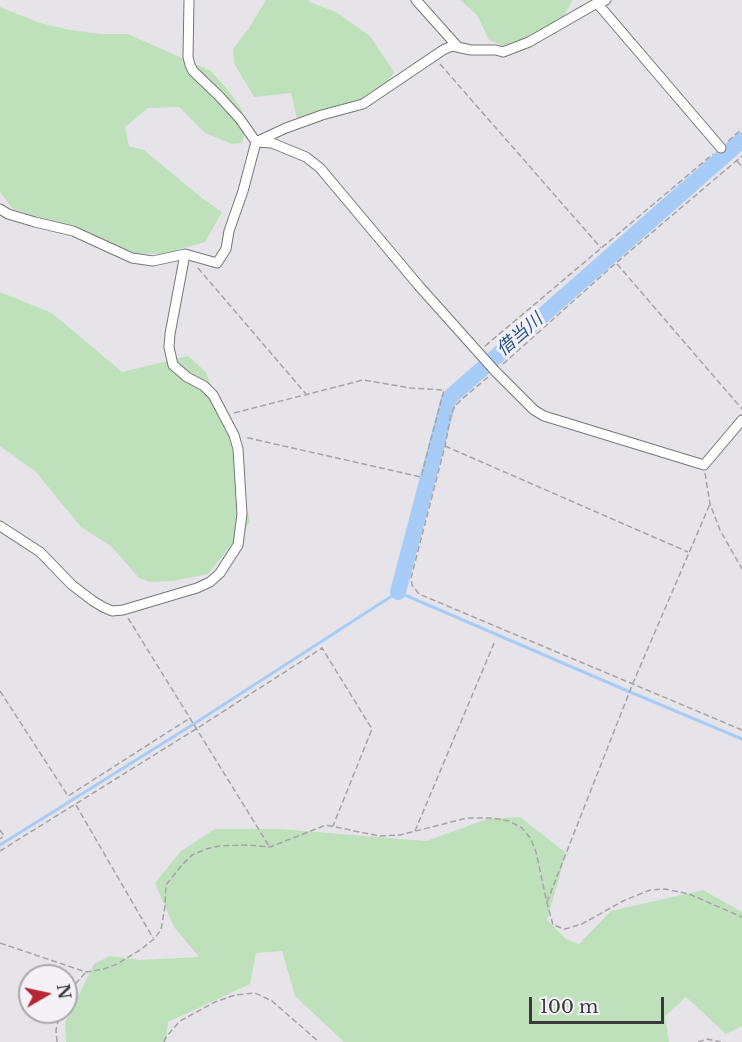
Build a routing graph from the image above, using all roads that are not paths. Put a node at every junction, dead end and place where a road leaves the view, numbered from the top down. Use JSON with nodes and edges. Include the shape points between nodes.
{"nodes":[{"id":1,"x":189,"y":0,"type":"edge"},
{"id":2,"x":416,"y":0,"type":"edge"},
{"id":3,"x":601,"y":2,"type":"edge"},
{"id":4,"x":458,"y":47,"type":"junction"},
{"id":5,"x":256,"y":142,"type":"junction"},
{"id":6,"x":721,"y":148,"type":"road end"},
{"id":7,"x":0,"y":209,"type":"edge"},
{"id":8,"x":185,"y":254,"type":"junction"},
{"id":9,"x":742,"y":420,"type":"edge"},
{"id":10,"x":0,"y":526,"type":"edge"}],
"edges":[{"from":1,"to":5,"type":"street","via":[[190,65],[240,118]]},
{"from":2,"to":4,"type":"street"},
{"from":3,"to":4,"type":"street","via":[[503,52]]},
{"from":3,"to":6,"type":"street"},
{"from":4,"to":5,"type":"street","via":[[442,50],[363,104],[321,115]]},
{"from":5,"to":8,"type":"street","via":[[226,249],[217,263]]},
{"from":5,"to":9,"type":"street","via":[[272,143],[306,157],[320,168],[495,371],[544,416],[704,465]]},
{"from":7,"to":8,"type":"street","via":[[26,220],[73,231],[132,258],[153,261]]},
{"from":8,"to":10,"type":"street","via":[[169,347],[173,365],[213,395],[238,449],[242,514],[237,545],[229,559],[210,582],[197,588],[112,610],[93,601],[40,552]]}]}
